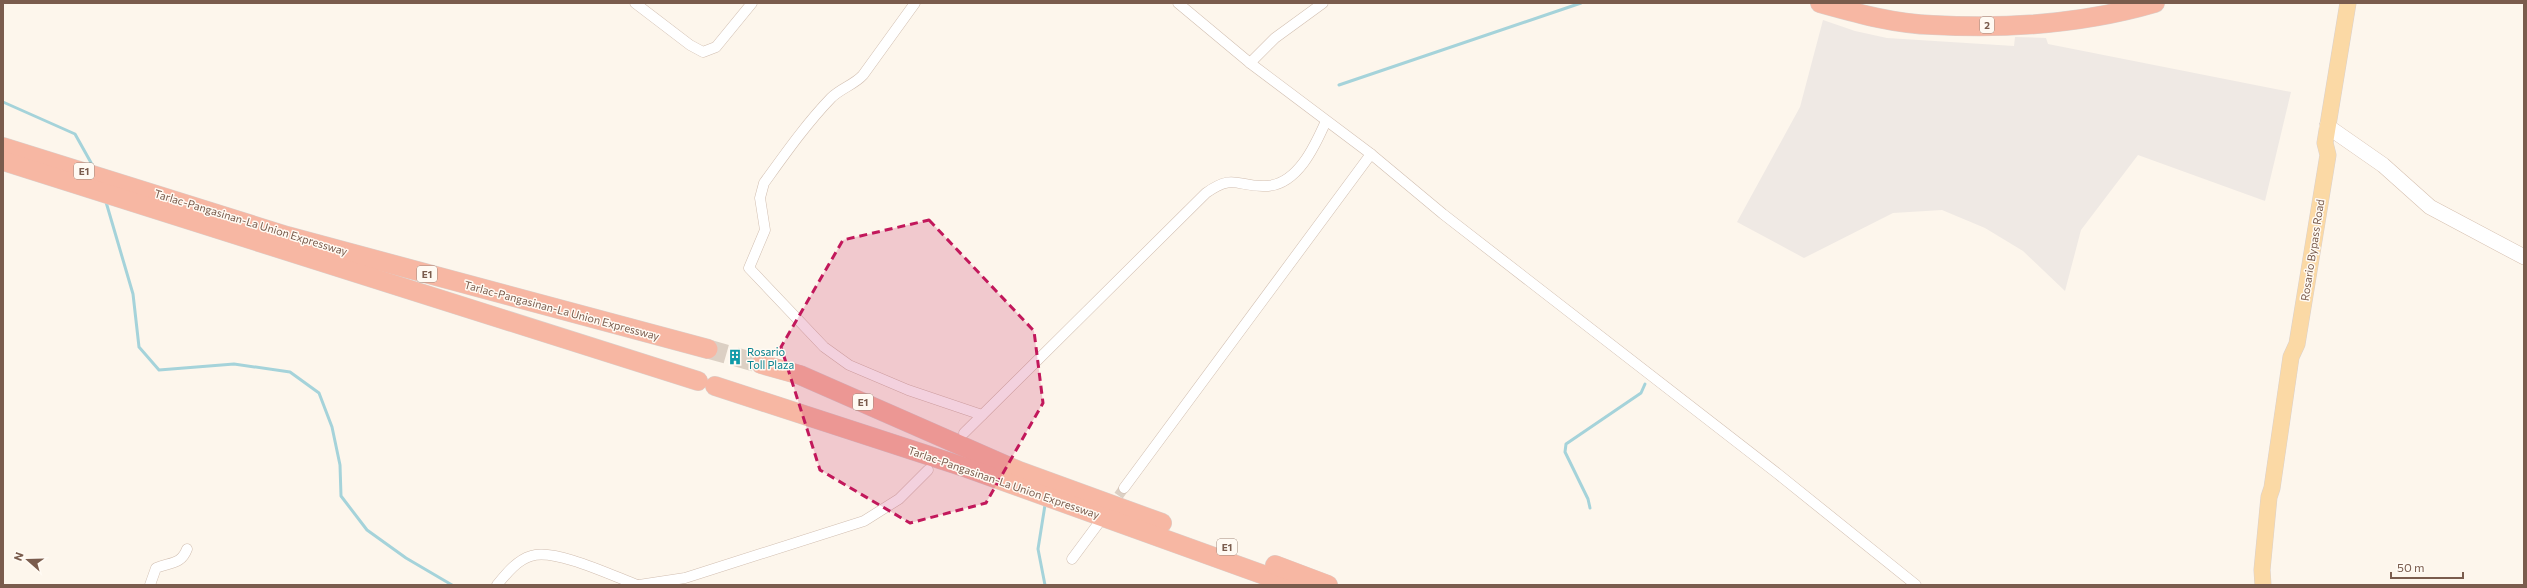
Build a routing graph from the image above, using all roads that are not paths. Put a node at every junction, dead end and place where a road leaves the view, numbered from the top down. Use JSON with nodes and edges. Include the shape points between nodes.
{"nodes":[{"id":1,"x":635,"y":3,"type":"edge"},
{"id":2,"x":752,"y":3,"type":"edge"},
{"id":3,"x":915,"y":3,"type":"edge"},
{"id":4,"x":1178,"y":3,"type":"edge"},
{"id":5,"x":1323,"y":3,"type":"edge"},
{"id":6,"x":1820,"y":3,"type":"edge"},
{"id":7,"x":2155,"y":3,"type":"edge"},
{"id":8,"x":2348,"y":3,"type":"edge"},
{"id":9,"x":1250,"y":63,"type":"junction"},
{"id":10,"x":1326,"y":121,"type":"junction"},
{"id":11,"x":2327,"y":126,"type":"junction"},
{"id":12,"x":11,"y":149,"type":"edge"},
{"id":13,"x":1371,"y":154,"type":"junction"},
{"id":14,"x":3,"y":161,"type":"edge"},
{"id":15,"x":2524,"y":258,"type":"edge"},
{"id":16,"x":708,"y":349,"type":"tunnel mouth"},
{"id":17,"x":761,"y":364,"type":"tunnel mouth"},
{"id":18,"x":982,"y":415,"type":"junction"},
{"id":19,"x":964,"y":433,"type":"dead end"},
{"id":20,"x":928,"y":470,"type":"dead end"},
{"id":21,"x":1124,"y":488,"type":"tunnel mouth"},
{"id":22,"x":1098,"y":524,"type":"dead end"},
{"id":23,"x":187,"y":549,"type":"dead end"},
{"id":24,"x":1072,"y":559,"type":"dead end"},
{"id":25,"x":150,"y":585,"type":"edge"},
{"id":26,"x":497,"y":585,"type":"edge"},
{"id":27,"x":638,"y":585,"type":"edge"},
{"id":28,"x":1292,"y":585,"type":"edge"},
{"id":29,"x":1328,"y":585,"type":"edge"},
{"id":30,"x":1916,"y":585,"type":"edge"},
{"id":31,"x":2264,"y":585,"type":"edge"}],
"edges":[{"from":1,"to":2,"type":"street","via":[[703,52],[716,47]]},
{"from":3,"to":18,"type":"street","via":[[863,75],[853,85],[833,96],[821,109],[764,183],[760,198],[765,230],[749,268],[818,342],[843,361],[908,390]]},
{"from":4,"to":9,"type":"street"},
{"from":5,"to":9,"type":"street","via":[[1275,38]]},
{"from":6,"to":7,"type":"highway","number":"2","via":[[1869,16],[1932,25],[2022,26],[2100,17]]},
{"from":8,"to":11,"type":"main road","name":"Rosario Bypass Road"},
{"from":9,"to":10,"type":"street"},
{"from":10,"to":13,"type":"street"},
{"from":10,"to":18,"type":"street","via":[[1302,165],[1281,182],[1264,186],[1228,181],[1206,193]]},
{"from":11,"to":15,"type":"street","via":[[2383,165],[2430,207]]},
{"from":11,"to":31,"type":"main road","name":"Rosario Bypass Road","via":[[2325,143],[2318,152],[2288,343],[2291,357],[2269,497],[2262,570]]},
{"from":12,"to":16,"type":"highway","name":"Tarlac-Pangasinan-La Union Expressway","number":"E1","via":[[287,236]]},
{"from":13,"to":21,"type":"street"},
{"from":13,"to":30,"type":"street","via":[[1443,214],[1778,474]]},
{"from":14,"to":28,"type":"highway","name":"Tarlac-Pangasinan-La Union Expressway","number":"E1","via":[[706,383],[974,471]]},
{"from":17,"to":29,"type":"highway","name":"Tarlac-Pangasinan-La Union Expressway","number":"E1","via":[[800,375],[1019,471]]},
{"from":18,"to":19,"type":"street"},
{"from":20,"to":27,"type":"street","via":[[899,499],[864,521],[685,578]]},
{"from":22,"to":24,"type":"street"},
{"from":23,"to":25,"type":"street","via":[[184,558],[178,562],[156,568]]},
{"from":26,"to":27,"type":"street","via":[[510,569],[533,555],[570,560]]}]}
